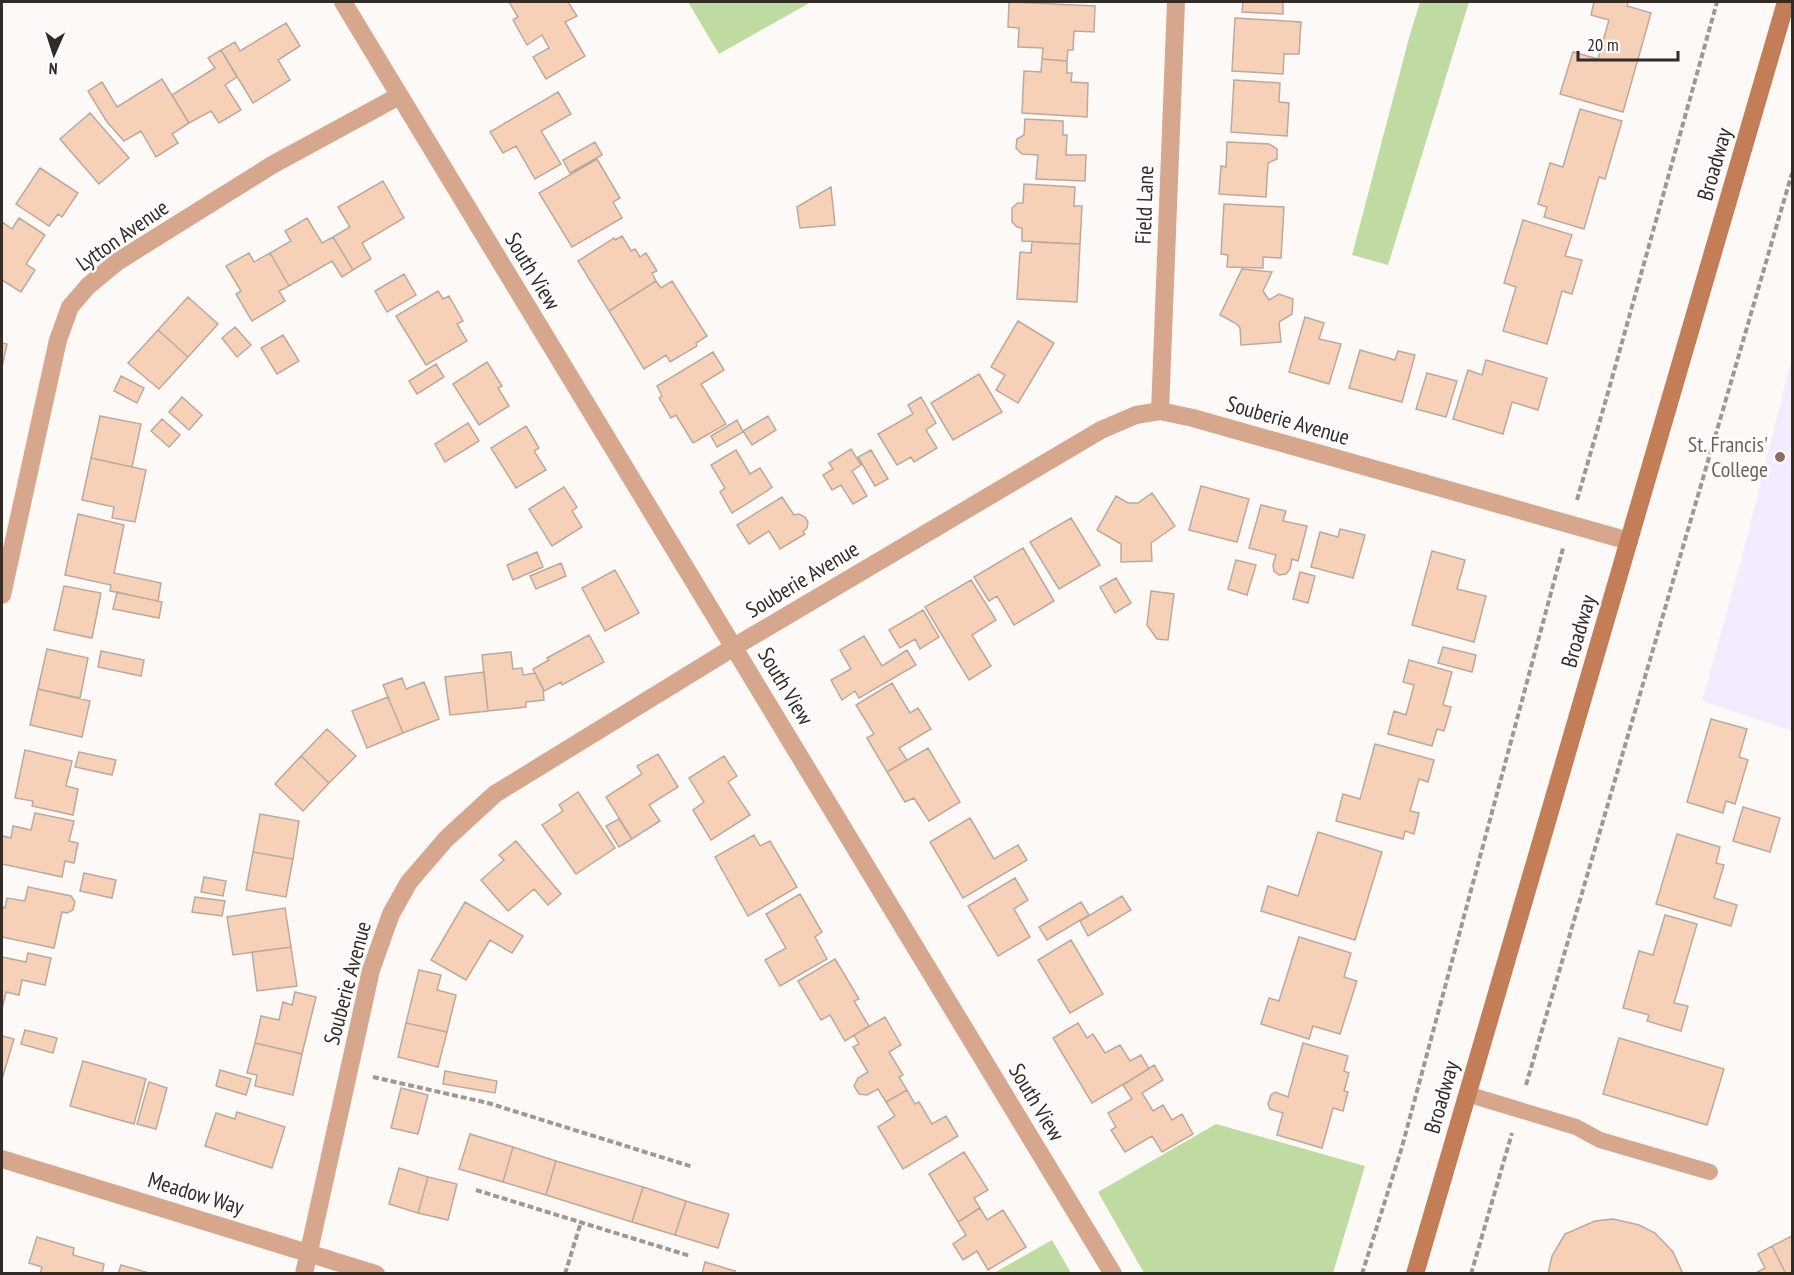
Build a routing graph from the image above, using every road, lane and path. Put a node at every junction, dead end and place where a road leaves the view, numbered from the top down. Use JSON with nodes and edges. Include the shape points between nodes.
{"nodes":[{"id":1,"x":343,"y":2,"type":"edge"},
{"id":2,"x":1176,"y":2,"type":"edge"},
{"id":3,"x":1717,"y":2,"type":"edge"},
{"id":4,"x":1786,"y":2,"type":"edge"},
{"id":5,"x":399,"y":96,"type":"junction"},
{"id":6,"x":1792,"y":173,"type":"edge"},
{"id":7,"x":1160,"y":411,"type":"junction"},
{"id":8,"x":1570,"y":524,"type":"junction"},
{"id":9,"x":1629,"y":541,"type":"junction"},
{"id":10,"x":2,"y":595,"type":"edge"},
{"id":11,"x":734,"y":647,"type":"junction"},
{"id":12,"x":349,"y":1071,"type":"junction"},
{"id":13,"x":1467,"y":1094,"type":"junction"},
{"id":14,"x":1519,"y":1110,"type":"junction"},
{"id":15,"x":2,"y":1160,"type":"edge"},
{"id":16,"x":693,"y":1167,"type":"dead end"},
{"id":17,"x":1710,"y":1172,"type":"dead end"},
{"id":18,"x":476,"y":1190,"type":"dead end"},
{"id":19,"x":581,"y":1222,"type":"junction"},
{"id":20,"x":308,"y":1253,"type":"junction"},
{"id":21,"x":690,"y":1256,"type":"dead end"},
{"id":22,"x":304,"y":1274,"type":"edge"},
{"id":23,"x":376,"y":1274,"type":"edge"},
{"id":24,"x":565,"y":1274,"type":"edge"},
{"id":25,"x":1113,"y":1274,"type":"edge"},
{"id":26,"x":1362,"y":1274,"type":"edge"},
{"id":27,"x":1415,"y":1274,"type":"edge"},
{"id":28,"x":1471,"y":1274,"type":"edge"}],
"edges":[{"from":1,"to":5,"type":"street","name":"South View"},
{"from":2,"to":7,"type":"street","name":"Field Lane"},
{"from":3,"to":8,"type":"path"},
{"from":4,"to":9,"type":"street","name":"Broadway"},
{"from":5,"to":10,"type":"street","name":"Lytton Avenue","via":[[272,165],[117,262],[70,307],[56,350]]},
{"from":5,"to":11,"type":"street","name":"South View"},
{"from":6,"to":14,"type":"path"},
{"from":7,"to":8,"type":"street","name":"Souberie Avenue"},
{"from":7,"to":11,"type":"street","name":"Souberie Avenue","via":[[1136,415],[1101,430]]},
{"from":8,"to":9,"type":"street","name":"Souberie Avenue"},
{"from":8,"to":26,"type":"path","via":[[1402,1147]]},
{"from":9,"to":13,"type":"street","name":"Broadway"},
{"from":11,"to":12,"type":"street","name":"Souberie Avenue","via":[[495,794],[436,849],[408,882],[391,914],[371,970]]},
{"from":11,"to":25,"type":"street","name":"South View"},
{"from":12,"to":16,"type":"path","via":[[488,1103]]},
{"from":12,"to":20,"type":"street","name":"Souberie Avenue"},
{"from":13,"to":14,"type":"lane"},
{"from":13,"to":27,"type":"street","name":"Broadway"},
{"from":14,"to":17,"type":"lane","via":[[1576,1127],[1600,1140]]},
{"from":14,"to":28,"type":"path"},
{"from":15,"to":20,"type":"street","name":"Meadow Way"},
{"from":18,"to":19,"type":"path"},
{"from":19,"to":21,"type":"path"},
{"from":19,"to":24,"type":"path"},
{"from":20,"to":22,"type":"street","name":"Souberie Avenue"},
{"from":20,"to":23,"type":"street","name":"Meadow Way"}]}
